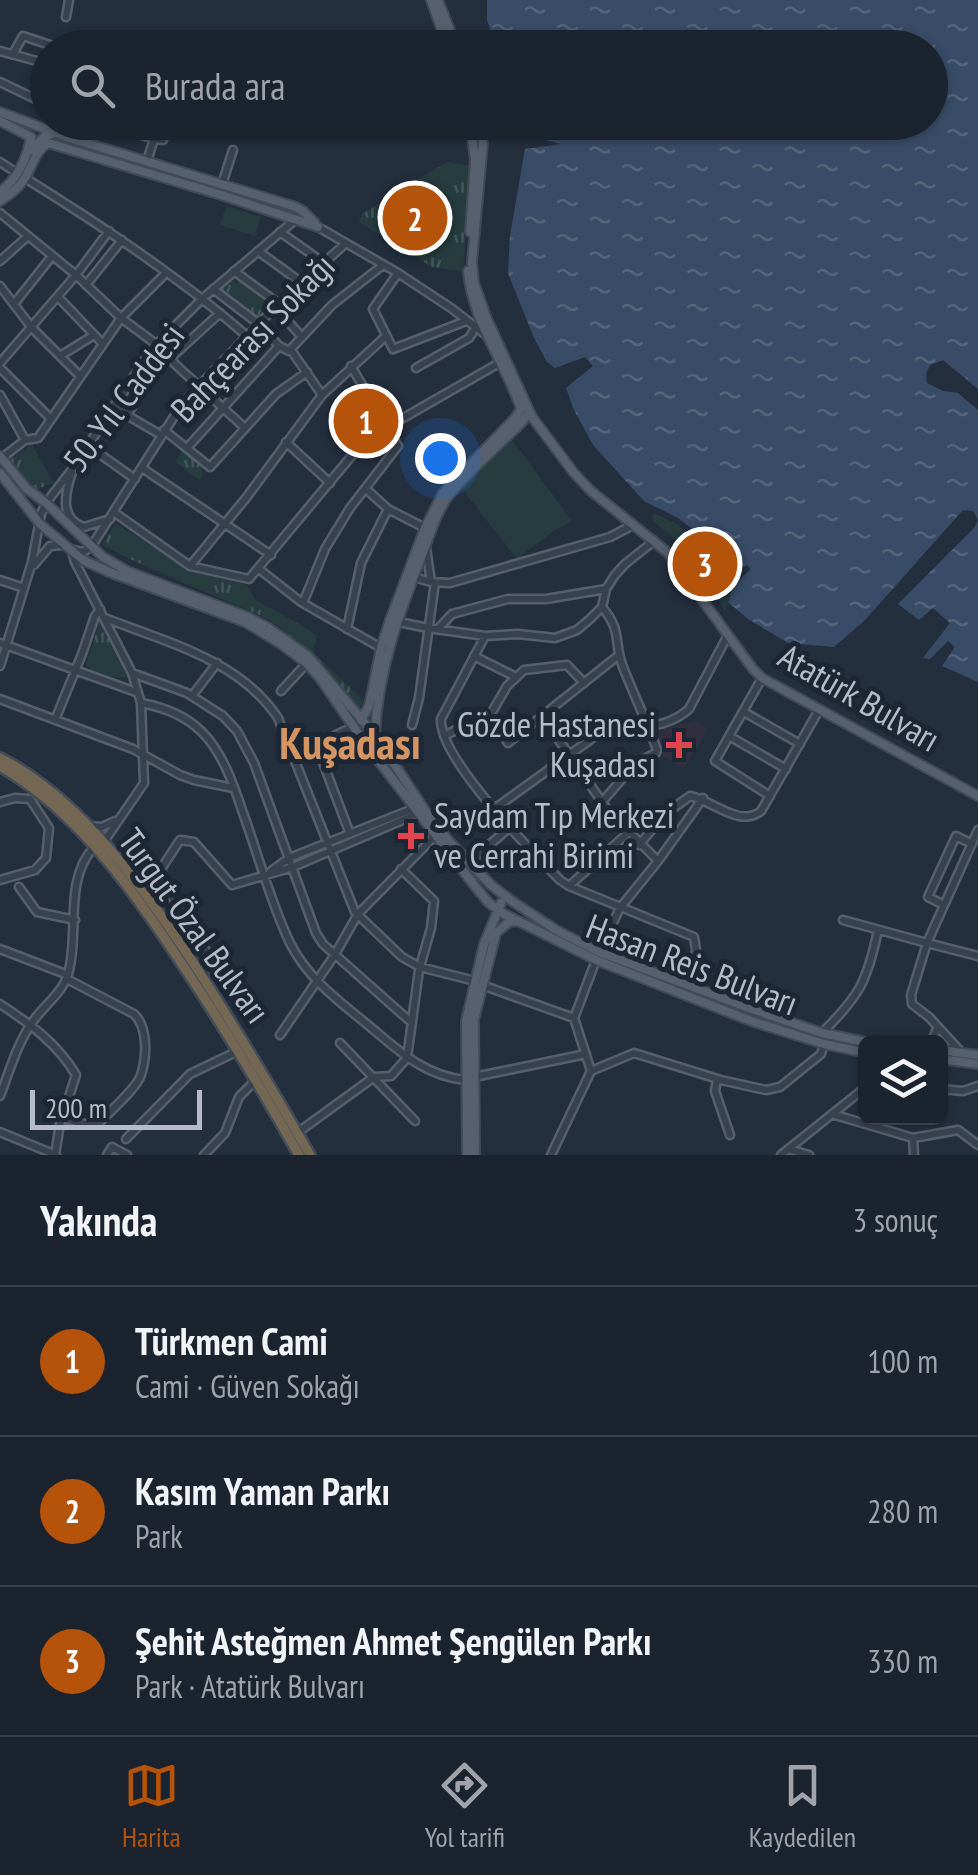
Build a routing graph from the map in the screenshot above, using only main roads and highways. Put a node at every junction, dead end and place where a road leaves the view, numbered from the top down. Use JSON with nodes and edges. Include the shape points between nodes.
{"nodes":[{"id":1,"x":434,"y":0,"type":"edge"},
{"id":2,"x":443,"y":30,"type":"edge"},
{"id":3,"x":448,"y":30,"type":"edge"},
{"id":4,"x":0,"y":112,"type":"edge"},
{"id":5,"x":0,"y":121,"type":"edge"},
{"id":6,"x":30,"y":123,"type":"edge"},
{"id":7,"x":41,"y":140,"type":"edge"},
{"id":8,"x":79,"y":140,"type":"edge"},
{"id":9,"x":477,"y":140,"type":"joint"},
{"id":10,"x":26,"y":157,"type":"junction"},
{"id":11,"x":21,"y":176,"type":"junction"},
{"id":12,"x":0,"y":192,"type":"edge"},
{"id":13,"x":0,"y":201,"type":"edge"},
{"id":14,"x":481,"y":323,"type":"junction"},
{"id":15,"x":525,"y":413,"type":"junction"},
{"id":16,"x":1,"y":457,"type":"edge"},
{"id":17,"x":0,"y":473,"type":"edge"},
{"id":18,"x":410,"y":576,"type":"junction"},
{"id":19,"x":393,"y":621,"type":"junction"},
{"id":20,"x":362,"y":720,"type":"junction"},
{"id":21,"x":375,"y":735,"type":"junction"},
{"id":22,"x":0,"y":757,"type":"edge"},
{"id":23,"x":0,"y":766,"type":"edge"},
{"id":24,"x":978,"y":796,"type":"edge"},
{"id":25,"x":440,"y":834,"type":"junction"},
{"id":26,"x":98,"y":845,"type":"junction"},
{"id":27,"x":478,"y":890,"type":"junction"},
{"id":28,"x":512,"y":901,"type":"junction"},
{"id":29,"x":505,"y":911,"type":"junction"},
{"id":30,"x":521,"y":922,"type":"junction"},
{"id":31,"x":493,"y":930,"type":"junction"},
{"id":32,"x":597,"y":956,"type":"junction"},
{"id":33,"x":736,"y":1009,"type":"junction"},
{"id":34,"x":858,"y":1040,"type":"edge"},
{"id":35,"x":948,"y":1050,"type":"edge"},
{"id":36,"x":858,"y":1052,"type":"edge"},
{"id":37,"x":978,"y":1055,"type":"edge"},
{"id":38,"x":948,"y":1060,"type":"edge"},
{"id":39,"x":978,"y":1064,"type":"edge"},
{"id":40,"x":299,"y":1155,"type":"edge"},
{"id":41,"x":310,"y":1155,"type":"edge"},
{"id":42,"x":470,"y":1155,"type":"edge"}],
"edges":[{"from":1,"to":2,"type":"main road"},
{"from":1,"to":3,"type":"main road"},
{"from":4,"to":6,"type":"main road"},
{"from":5,"to":10,"type":"main road","via":[[28,134]]},
{"from":7,"to":10,"type":"main road"},
{"from":8,"to":11,"type":"main road","via":[[299,208],[318,226],[45,144]]},
{"from":9,"to":14,"type":"main road","name":"Atatürk Bulvarı","via":[[472,268]]},
{"from":9,"to":14,"type":"main road","name":"Atatürk Bulvarı","via":[[468,268]]},
{"from":10,"to":11,"type":"main road"},
{"from":11,"to":12,"type":"main road"},
{"from":11,"to":13,"type":"main road"},
{"from":14,"to":15,"type":"main road","name":"Atatürk Bulvarı"},
{"from":14,"to":15,"type":"main road","name":"Atatürk Bulvarı","via":[[499,344]]},
{"from":15,"to":18,"type":"main road","via":[[448,496]]},
{"from":15,"to":18,"type":"main road","via":[[443,493]]},
{"from":15,"to":24,"type":"main road","name":"Atatürk Bulvarı","via":[[582,482],[668,552],[762,678]]},
{"from":16,"to":20,"type":"main road","via":[[110,562],[267,627],[308,656]]},
{"from":17,"to":25,"type":"main road","via":[[40,524],[98,568],[246,622],[306,664]]},
{"from":18,"to":19,"type":"main road"},
{"from":19,"to":20,"type":"main road"},
{"from":19,"to":21,"type":"main road"},
{"from":20,"to":21,"type":"main road"},
{"from":21,"to":25,"type":"main road"},
{"from":22,"to":26,"type":"highway","name":"Turgut Özal Bulvarı","via":[[54,794]]},
{"from":23,"to":26,"type":"highway","name":"Turgut Özal Bulvarı"},
{"from":25,"to":27,"type":"main road"},
{"from":25,"to":28,"type":"main road","name":"Hasan Reis Bulvarı"},
{"from":26,"to":40,"type":"highway","name":"Turgut Özal Bulvarı","via":[[238,1051]]},
{"from":26,"to":41,"type":"highway","name":"Turgut Özal Bulvarı","via":[[119,860],[203,978]]},
{"from":27,"to":29,"type":"main road","name":"Hasan Reis Bulvarı"},
{"from":27,"to":31,"type":"main road"},
{"from":28,"to":29,"type":"main road","via":[[515,906]]},
{"from":28,"to":32,"type":"main road","name":"Hasan Reis Bulvarı"},
{"from":29,"to":30,"type":"main road","name":"Hasan Reis Bulvarı"},
{"from":29,"to":31,"type":"main road"},
{"from":29,"to":31,"type":"main road"},
{"from":30,"to":31,"type":"main road"},
{"from":30,"to":32,"type":"main road","name":"Hasan Reis Bulvarı"},
{"from":31,"to":42,"type":"main road","via":[[474,1020]]},
{"from":32,"to":33,"type":"main road","name":"Hasan Reis Bulvarı"},
{"from":32,"to":33,"type":"main road","name":"Hasan Reis Bulvarı","via":[[691,986]]},
{"from":33,"to":34,"type":"main road","name":"Hasan Reis Bulvarı"},
{"from":33,"to":36,"type":"main road","name":"Hasan Reis Bulvarı","via":[[751,1020]]},
{"from":35,"to":37,"type":"main road"},
{"from":38,"to":39,"type":"main road"}]}
